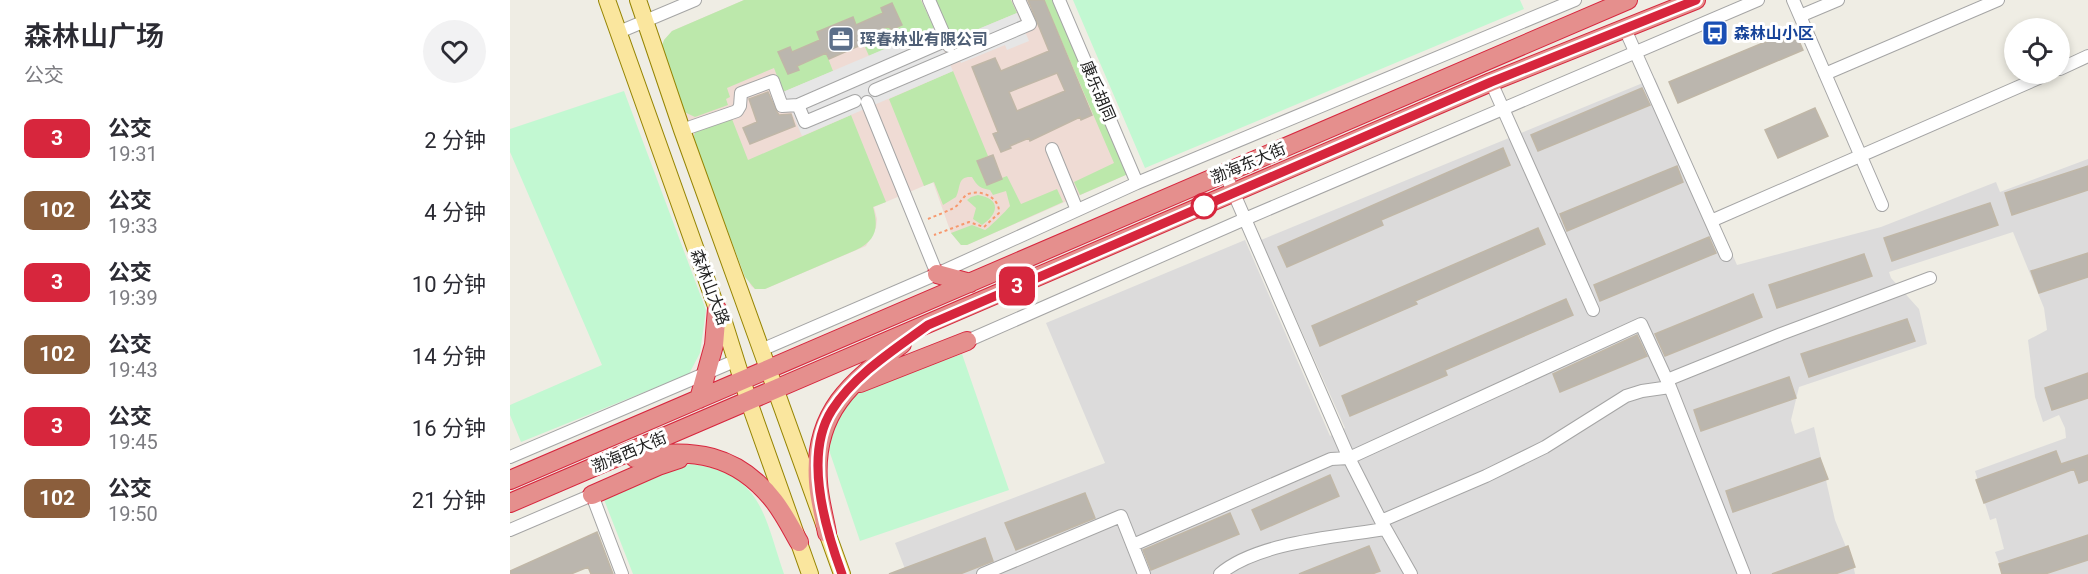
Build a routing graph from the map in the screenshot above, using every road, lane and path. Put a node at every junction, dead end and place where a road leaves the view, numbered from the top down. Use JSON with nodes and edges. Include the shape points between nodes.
{"nodes":[{"id":1,"x":607,"y":0,"type":"edge"},
{"id":2,"x":638,"y":0,"type":"edge"},
{"id":3,"x":695,"y":0,"type":"edge"},
{"id":4,"x":929,"y":0,"type":"edge"},
{"id":5,"x":1019,"y":0,"type":"edge"},
{"id":6,"x":1059,"y":0,"type":"edge"},
{"id":7,"x":1575,"y":0,"type":"edge"},
{"id":8,"x":1628,"y":0,"type":"edge"},
{"id":9,"x":1696,"y":0,"type":"edge"},
{"id":10,"x":1758,"y":0,"type":"edge"},
{"id":11,"x":1793,"y":0,"type":"edge"},
{"id":12,"x":1838,"y":0,"type":"edge"},
{"id":13,"x":1998,"y":0,"type":"edge"},
{"id":14,"x":1800,"y":16,"type":"junction"},
{"id":15,"x":646,"y":21,"type":"junction"},
{"id":16,"x":1625,"y":29,"type":"junction"},
{"id":17,"x":619,"y":32,"type":"junction"},
{"id":18,"x":947,"y":40,"type":"junction"},
{"id":19,"x":1635,"y":52,"type":"junction"},
{"id":20,"x":2088,"y":56,"type":"edge"},
{"id":21,"x":954,"y":57,"type":"junction"},
{"id":22,"x":2070,"y":64,"type":"edge"},
{"id":23,"x":1825,"y":74,"type":"junction"},
{"id":24,"x":858,"y":79,"type":"junction"},
{"id":25,"x":1491,"y":82,"type":"junction"},
{"id":26,"x":2025,"y":84,"type":"edge"},
{"id":27,"x":875,"y":90,"type":"junction"},
{"id":28,"x":861,"y":101,"type":"junction"},
{"id":29,"x":798,"y":105,"type":"junction"},
{"id":30,"x":1503,"y":109,"type":"junction"},
{"id":31,"x":682,"y":130,"type":"junction"},
{"id":32,"x":1052,"y":149,"type":"dead end"},
{"id":33,"x":1861,"y":155,"type":"junction"},
{"id":34,"x":1225,"y":173,"type":"junction"},
{"id":35,"x":1137,"y":183,"type":"junction"},
{"id":36,"x":1234,"y":193,"type":"junction"},
{"id":37,"x":1882,"y":205,"type":"dead end"},
{"id":38,"x":1077,"y":210,"type":"junction"},
{"id":39,"x":1245,"y":219,"type":"junction"},
{"id":40,"x":1711,"y":220,"type":"junction"},
{"id":41,"x":917,"y":224,"type":"junction"},
{"id":42,"x":923,"y":239,"type":"junction"},
{"id":43,"x":1726,"y":255,"type":"dead end"},
{"id":44,"x":937,"y":274,"type":"junction"},
{"id":45,"x":1930,"y":278,"type":"dead end"},
{"id":46,"x":970,"y":283,"type":"junction"},
{"id":47,"x":744,"y":300,"type":"junction"},
{"id":48,"x":1593,"y":310,"type":"dead end"},
{"id":49,"x":719,"y":313,"type":"junction"},
{"id":50,"x":928,"y":325,"type":"junction"},
{"id":51,"x":967,"y":341,"type":"joint"},
{"id":52,"x":761,"y":350,"type":"junction"},
{"id":53,"x":737,"y":360,"type":"junction"},
{"id":54,"x":769,"y":369,"type":"junction"},
{"id":55,"x":706,"y":373,"type":"junction"},
{"id":56,"x":743,"y":380,"type":"junction"},
{"id":57,"x":1668,"y":384,"type":"junction"},
{"id":58,"x":850,"y":387,"type":"junction"},
{"id":59,"x":776,"y":390,"type":"junction"},
{"id":60,"x":699,"y":399,"type":"junction"},
{"id":61,"x":749,"y":402,"type":"junction"},
{"id":62,"x":700,"y":455,"type":"junction"},
{"id":63,"x":510,"y":457,"type":"edge"},
{"id":64,"x":1349,"y":458,"type":"junction"},
{"id":65,"x":570,"y":477,"type":"junction"},
{"id":66,"x":510,"y":480,"type":"edge"},
{"id":67,"x":592,"y":495,"type":"junction"},
{"id":68,"x":510,"y":503,"type":"edge"},
{"id":69,"x":1383,"y":525,"type":"junction"},
{"id":70,"x":510,"y":530,"type":"edge"},
{"id":71,"x":827,"y":533,"type":"junction"},
{"id":72,"x":799,"y":542,"type":"junction"},
{"id":73,"x":1133,"y":545,"type":"junction"},
{"id":74,"x":622,"y":574,"type":"edge"},
{"id":75,"x":810,"y":574,"type":"edge"},
{"id":76,"x":842,"y":574,"type":"edge"},
{"id":77,"x":983,"y":574,"type":"edge"},
{"id":78,"x":1144,"y":574,"type":"edge"},
{"id":79,"x":1220,"y":574,"type":"edge"},
{"id":80,"x":1411,"y":574,"type":"edge"},
{"id":81,"x":1744,"y":574,"type":"edge"}],
"edges":[{"from":1,"to":17,"type":"main road","name":"森林山大路"},
{"from":2,"to":15,"type":"main road","name":"森林山大路"},
{"from":3,"to":15,"type":"street"},
{"from":4,"to":18,"type":"street"},
{"from":5,"to":21,"type":"street","via":[[1030,24]]},
{"from":6,"to":35,"type":"street","name":"康乐胡同"},
{"from":7,"to":35,"type":"street","name":"渤海东大街"},
{"from":8,"to":34,"type":"highway","name":"渤海东大街"},
{"from":9,"to":16,"type":"highway","name":"渤海东大街"},
{"from":10,"to":19,"type":"street"},
{"from":11,"to":14,"type":"street"},
{"from":12,"to":14,"type":"street"},
{"from":13,"to":23,"type":"street"},
{"from":14,"to":23,"type":"street"},
{"from":15,"to":17,"type":"street"},
{"from":15,"to":31,"type":"main road","name":"森林山大路"},
{"from":16,"to":19,"type":"street"},
{"from":16,"to":25,"type":"highway","name":"渤海东大街"},
{"from":17,"to":49,"type":"main road","name":"森林山大路"},
{"from":18,"to":21,"type":"street"},
{"from":18,"to":24,"type":"street"},
{"from":19,"to":30,"type":"street"},
{"from":19,"to":40,"type":"street"},
{"from":20,"to":22,"type":"street"},
{"from":21,"to":27,"type":"street"},
{"from":23,"to":33,"type":"street"},
{"from":24,"to":27,"type":"street","via":[[869,80]]},
{"from":24,"to":28,"type":"street","via":[[850,89],[852,98]]},
{"from":24,"to":29,"type":"street"},
{"from":25,"to":30,"type":"street"},
{"from":25,"to":36,"type":"highway","name":"渤海东大街"},
{"from":26,"to":33,"type":"street"},
{"from":27,"to":28,"type":"street","via":[[873,97]]},
{"from":28,"to":29,"type":"street","via":[[805,122]]},
{"from":28,"to":41,"type":"street"},
{"from":29,"to":31,"type":"street","via":[[782,105],[773,81],[741,93],[737,111]]},
{"from":30,"to":39,"type":"street"},
{"from":30,"to":48,"type":"street"},
{"from":31,"to":47,"type":"main road","name":"森林山大路"},
{"from":32,"to":38,"type":"street"},
{"from":33,"to":37,"type":"street"},
{"from":33,"to":40,"type":"street"},
{"from":34,"to":36,"type":"street"},
{"from":34,"to":46,"type":"highway","name":"渤海东大街"},
{"from":35,"to":38,"type":"street","name":"渤海东大街"},
{"from":36,"to":39,"type":"street"},
{"from":36,"to":50,"type":"highway","name":"渤海东大街"},
{"from":38,"to":44,"type":"street","name":"渤海东大街"},
{"from":39,"to":51,"type":"street"},
{"from":39,"to":64,"type":"street"},
{"from":40,"to":43,"type":"street"},
{"from":41,"to":42,"type":"street"},
{"from":41,"to":42,"type":"path","via":[[953,208],[970,193],[985,194],[999,205],[999,213],[984,227],[969,222]]},
{"from":42,"to":44,"type":"street"},
{"from":44,"to":46,"type":"highway"},
{"from":44,"to":52,"type":"street","name":"渤海东大街"},
{"from":45,"to":57,"type":"street","via":[[1781,334]]},
{"from":46,"to":54,"type":"highway","name":"渤海东大街"},
{"from":47,"to":49,"type":"main road","via":[[736,309]]},
{"from":47,"to":52,"type":"main road","name":"森林山大路"},
{"from":49,"to":53,"type":"main road","name":"森林山大路"},
{"from":49,"to":55,"type":"highway"},
{"from":50,"to":58,"type":"highway","via":[[869,368]]},
{"from":50,"to":59,"type":"highway","name":"渤海东大街"},
{"from":51,"to":58,"type":"highway"},
{"from":52,"to":54,"type":"main road","name":"森林山大路"},
{"from":53,"to":55,"type":"street"},
{"from":53,"to":56,"type":"main road","name":"森林山大路"},
{"from":54,"to":56,"type":"highway","name":"渤海东大街"},
{"from":54,"to":59,"type":"main road","name":"森林山大路"},
{"from":55,"to":60,"type":"highway"},
{"from":55,"to":63,"type":"street"},
{"from":56,"to":60,"type":"highway","name":"渤海西大街"},
{"from":56,"to":61,"type":"main road","name":"森林山大路"},
{"from":57,"to":64,"type":"street","via":[[1641,324]]},
{"from":57,"to":69,"type":"street","via":[[1626,396],[1545,447]]},
{"from":57,"to":81,"type":"street"},
{"from":58,"to":71,"type":"highway","via":[[832,409],[821,439],[818,482]]},
{"from":59,"to":61,"type":"highway","name":"渤海西大街"},
{"from":59,"to":71,"type":"main road","name":"森林山大路"},
{"from":60,"to":66,"type":"highway","name":"渤海西大街"},
{"from":61,"to":65,"type":"highway","name":"渤海西大街"},
{"from":61,"to":72,"type":"main road","name":"森林山大路"},
{"from":62,"to":65,"type":"highway","via":[[660,453]]},
{"from":62,"to":67,"type":"highway","via":[[672,461]]},
{"from":62,"to":72,"type":"highway","via":[[740,469],[763,489]]},
{"from":64,"to":69,"type":"street"},
{"from":64,"to":73,"type":"street","via":[[1331,459]]},
{"from":65,"to":68,"type":"highway","name":"渤海西大街"},
{"from":67,"to":70,"type":"street","name":"渤海西大街"},
{"from":67,"to":74,"type":"street"},
{"from":69,"to":79,"type":"street","via":[[1267,549]]},
{"from":69,"to":80,"type":"street"},
{"from":71,"to":76,"type":"main road","name":"森林山大路"},
{"from":72,"to":75,"type":"main road","name":"森林山大路"},
{"from":73,"to":77,"type":"street","via":[[1121,516]]},
{"from":73,"to":78,"type":"street"}]}
